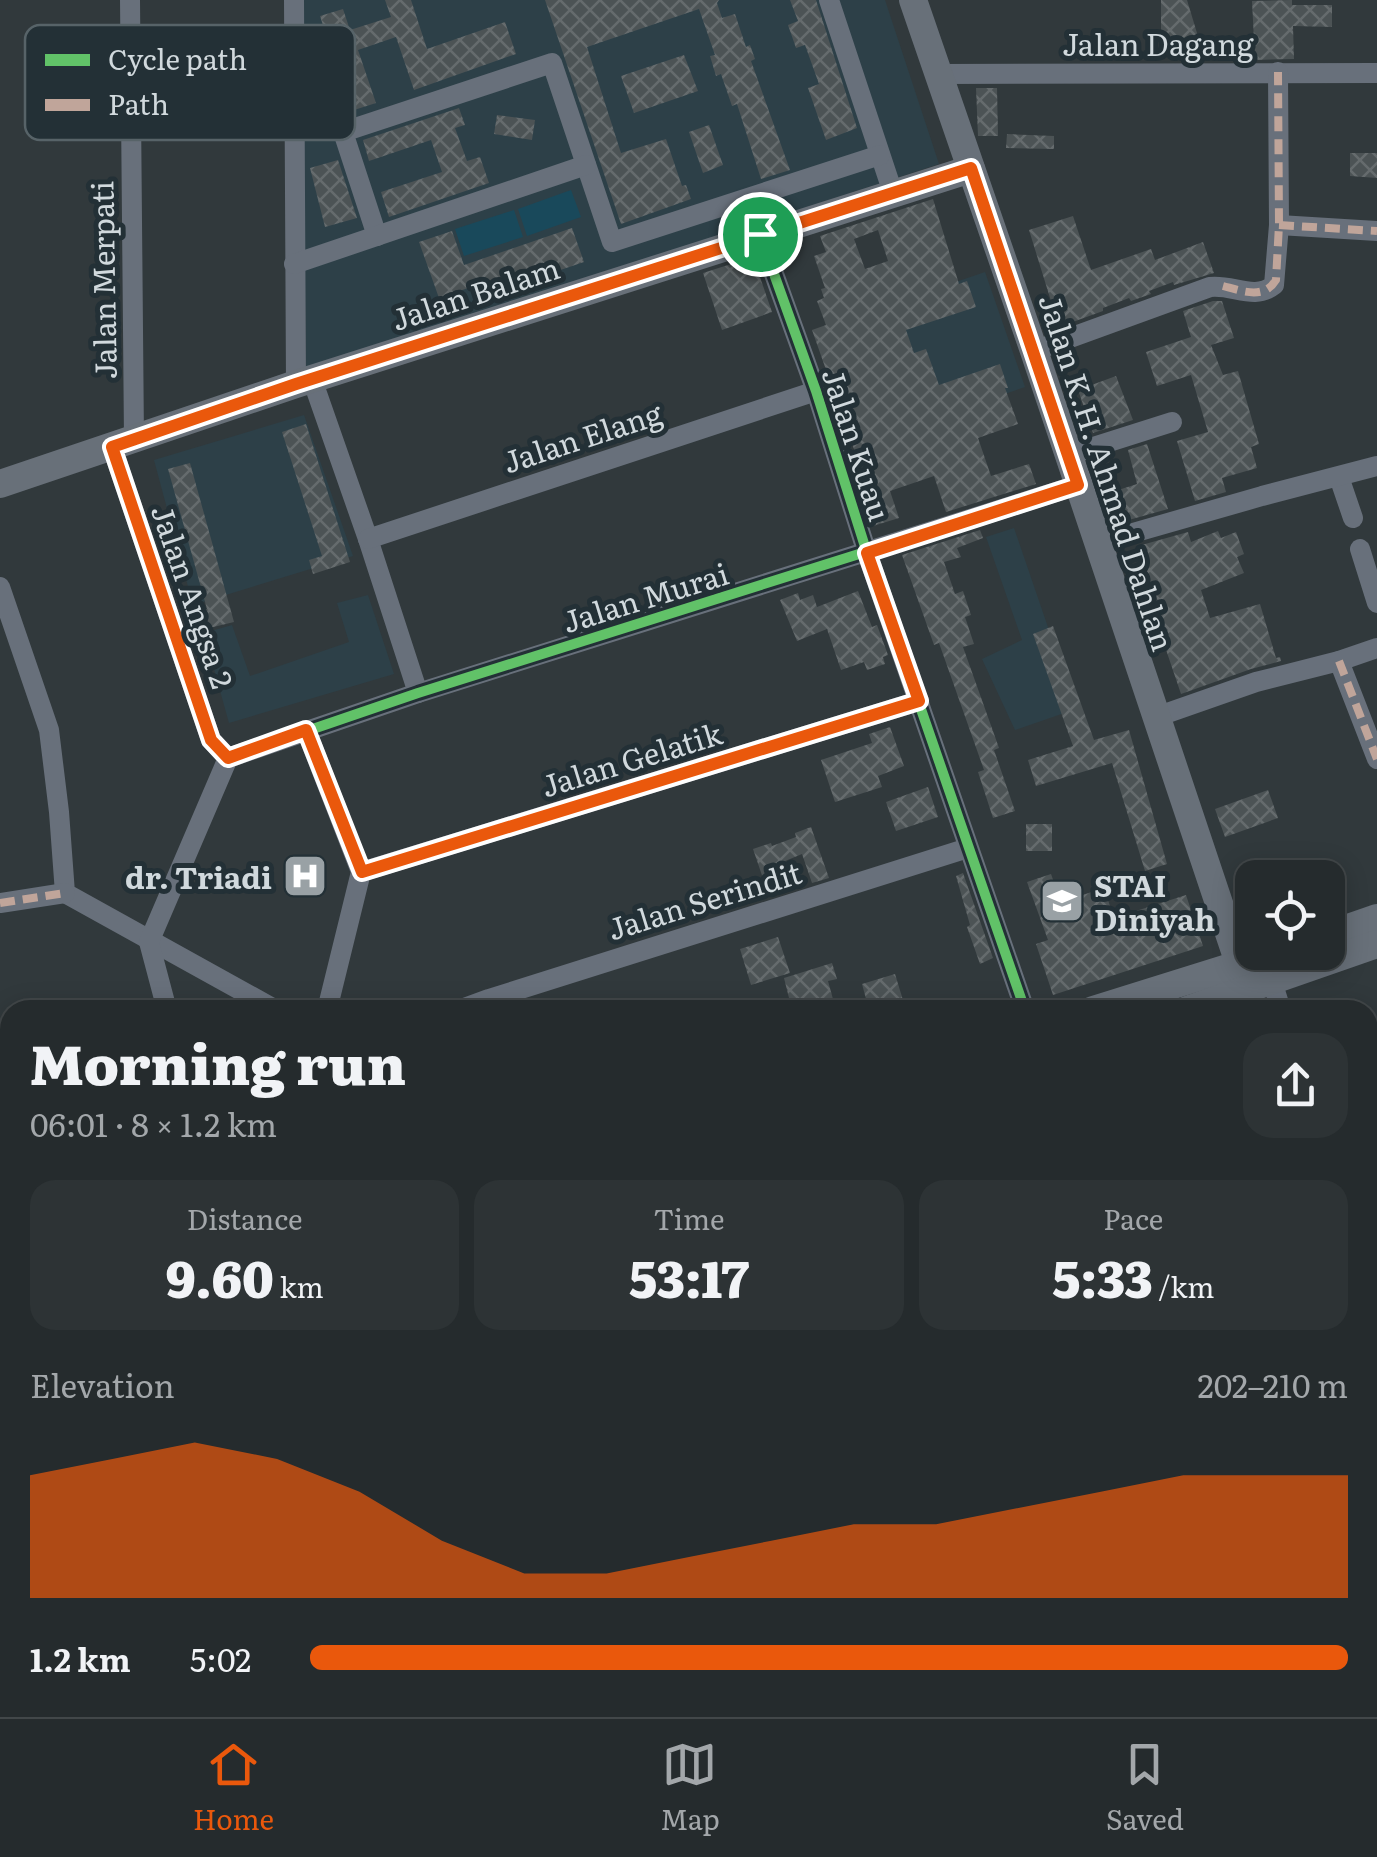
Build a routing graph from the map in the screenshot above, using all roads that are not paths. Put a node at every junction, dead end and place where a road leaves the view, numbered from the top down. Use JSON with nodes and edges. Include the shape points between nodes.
{"nodes":[{"id":1,"x":130,"y":0,"type":"edge"},
{"id":2,"x":828,"y":0,"type":"edge"},
{"id":3,"x":913,"y":0,"type":"edge"},
{"id":4,"x":130,"y":25,"type":"edge"},
{"id":5,"x":1278,"y":72,"type":"junction"},
{"id":6,"x":939,"y":74,"type":"junction"},
{"id":7,"x":1377,"y":74,"type":"edge"},
{"id":8,"x":355,"y":128,"type":"edge"},
{"id":9,"x":128,"y":140,"type":"edge"},
{"id":10,"x":294,"y":140,"type":"edge"},
{"id":11,"x":346,"y":140,"type":"edge"},
{"id":12,"x":880,"y":155,"type":"junction"},
{"id":13,"x":586,"y":165,"type":"junction"},
{"id":14,"x":971,"y":168,"type":"junction"},
{"id":15,"x":892,"y":193,"type":"junction"},
{"id":16,"x":1279,"y":225,"type":"junction"},
{"id":17,"x":1377,"y":230,"type":"edge"},
{"id":18,"x":760,"y":234,"type":"junction"},
{"id":19,"x":377,"y":236,"type":"junction"},
{"id":20,"x":294,"y":264,"type":"junction"},
{"id":21,"x":1034,"y":351,"type":"junction"},
{"id":22,"x":304,"y":382,"type":"junction"},
{"id":23,"x":816,"y":391,"type":"junction"},
{"id":24,"x":1172,"y":422,"type":"dead end"},
{"id":25,"x":123,"y":443,"type":"junction"},
{"id":26,"x":1068,"y":455,"type":"junction"},
{"id":27,"x":1377,"y":466,"type":"edge"},
{"id":28,"x":1339,"y":477,"type":"junction"},
{"id":29,"x":0,"y":484,"type":"edge"},
{"id":30,"x":1078,"y":485,"type":"junction"},
{"id":31,"x":1353,"y":518,"type":"dead end"},
{"id":32,"x":368,"y":539,"type":"junction"},
{"id":33,"x":1098,"y":543,"type":"junction"},
{"id":34,"x":1360,"y":549,"type":"dead end"},
{"id":35,"x":867,"y":553,"type":"junction"},
{"id":36,"x":0,"y":587,"type":"edge"},
{"id":37,"x":1377,"y":603,"type":"edge"},
{"id":38,"x":1377,"y":648,"type":"edge"},
{"id":39,"x":1339,"y":661,"type":"junction"},
{"id":40,"x":418,"y":693,"type":"junction"},
{"id":41,"x":919,"y":701,"type":"junction"},
{"id":42,"x":1156,"y":717,"type":"junction"},
{"id":43,"x":306,"y":730,"type":"junction"},
{"id":44,"x":228,"y":758,"type":"junction"},
{"id":45,"x":1377,"y":759,"type":"edge"},
{"id":46,"x":968,"y":848,"type":"junction"},
{"id":47,"x":362,"y":872,"type":"junction"},
{"id":48,"x":65,"y":893,"type":"junction"},
{"id":49,"x":0,"y":903,"type":"edge"},
{"id":50,"x":1377,"y":918,"type":"edge"},
{"id":51,"x":1345,"y":929,"type":"edge"},
{"id":52,"x":149,"y":942,"type":"junction"},
{"id":53,"x":1377,"y":944,"type":"edge"},
{"id":54,"x":1235,"y":951,"type":"edge"},
{"id":55,"x":1235,"y":967,"type":"edge"},
{"id":56,"x":1272,"y":980,"type":"junction"},
{"id":57,"x":164,"y":1000,"type":"edge"},
{"id":58,"x":257,"y":1000,"type":"edge"},
{"id":59,"x":329,"y":1000,"type":"edge"},
{"id":60,"x":485,"y":1000,"type":"edge"},
{"id":61,"x":1021,"y":1000,"type":"edge"},
{"id":62,"x":1126,"y":1000,"type":"edge"},
{"id":63,"x":1215,"y":1000,"type":"edge"},
{"id":64,"x":1279,"y":1000,"type":"edge"}],
"edges":[{"from":1,"to":4,"type":"street","name":"Jalan Merpati"},
{"from":2,"to":12,"type":"street"},
{"from":3,"to":6,"type":"main road","name":"Jalan K.H. Ahmad Dahlan"},
{"from":5,"to":6,"type":"street","name":"Jalan Dagang"},
{"from":5,"to":7,"type":"street","name":"Jalan Dagang"},
{"from":5,"to":16,"type":"street"},
{"from":6,"to":14,"type":"main road","name":"Jalan K.H. Ahmad Dahlan"},
{"from":8,"to":13,"type":"street","via":[[552,63]]},
{"from":9,"to":25,"type":"street","name":"Jalan Merpati"},
{"from":10,"to":20,"type":"street"},
{"from":11,"to":19,"type":"street"},
{"from":12,"to":13,"type":"street","via":[[612,242]]},
{"from":12,"to":15,"type":"street"},
{"from":13,"to":19,"type":"street"},
{"from":14,"to":15,"type":"main road","name":"Jalan Balam"},
{"from":14,"to":21,"type":"main road","name":"Jalan K.H. Ahmad Dahlan"},
{"from":15,"to":18,"type":"main road","name":"Jalan Balam"},
{"from":16,"to":17,"type":"street"},
{"from":16,"to":21,"type":"street","via":[[1271,287],[1210,287]]},
{"from":18,"to":22,"type":"main road","name":"Jalan Balam"},
{"from":18,"to":23,"type":"street","name":"Jalan Kuau"},
{"from":19,"to":20,"type":"street"},
{"from":20,"to":22,"type":"street"},
{"from":21,"to":26,"type":"main road","name":"Jalan K.H. Ahmad Dahlan"},
{"from":22,"to":25,"type":"main road","name":"Jalan Balam"},
{"from":22,"to":32,"type":"street"},
{"from":23,"to":32,"type":"street","name":"Jalan Elang"},
{"from":23,"to":35,"type":"street","name":"Jalan Kuau"},
{"from":24,"to":26,"type":"street"},
{"from":25,"to":29,"type":"main road","name":"Jalan Balam"},
{"from":25,"to":44,"type":"street","name":"Jalan Angsa 2","via":[[211,740]]},
{"from":26,"to":30,"type":"main road","name":"Jalan K.H. Ahmad Dahlan"},
{"from":27,"to":28,"type":"street"},
{"from":28,"to":31,"type":"street"},
{"from":28,"to":33,"type":"street"},
{"from":30,"to":33,"type":"main road","name":"Jalan K.H. Ahmad Dahlan"},
{"from":30,"to":35,"type":"street","name":"Jalan Murai"},
{"from":32,"to":40,"type":"street"},
{"from":33,"to":42,"type":"main road","name":"Jalan K.H. Ahmad Dahlan"},
{"from":34,"to":37,"type":"street"},
{"from":35,"to":40,"type":"street","name":"Jalan Murai"},
{"from":35,"to":41,"type":"street","name":"Jalan Kuau"},
{"from":36,"to":48,"type":"street","via":[[49,730]]},
{"from":38,"to":39,"type":"street"},
{"from":39,"to":42,"type":"street"},
{"from":39,"to":45,"type":"street"},
{"from":40,"to":43,"type":"street","name":"Jalan Murai"},
{"from":41,"to":46,"type":"street","name":"Jalan Kuau"},
{"from":41,"to":47,"type":"street","name":"Jalan Gelatik"},
{"from":42,"to":54,"type":"main road","name":"Jalan K.H. Ahmad Dahlan"},
{"from":43,"to":44,"type":"street","name":"Jalan Murai"},
{"from":43,"to":47,"type":"street"},
{"from":44,"to":52,"type":"street"},
{"from":46,"to":60,"type":"street","name":"Jalan Serindit"},
{"from":46,"to":61,"type":"street","name":"Jalan Kuau"},
{"from":47,"to":59,"type":"street"},
{"from":48,"to":49,"type":"street"},
{"from":48,"to":52,"type":"street"},
{"from":50,"to":51,"type":"main road"},
{"from":52,"to":57,"type":"street"},
{"from":52,"to":58,"type":"street"},
{"from":53,"to":56,"type":"main road"},
{"from":55,"to":62,"type":"main road"},
{"from":56,"to":63,"type":"main road"},
{"from":56,"to":64,"type":"street"}]}
